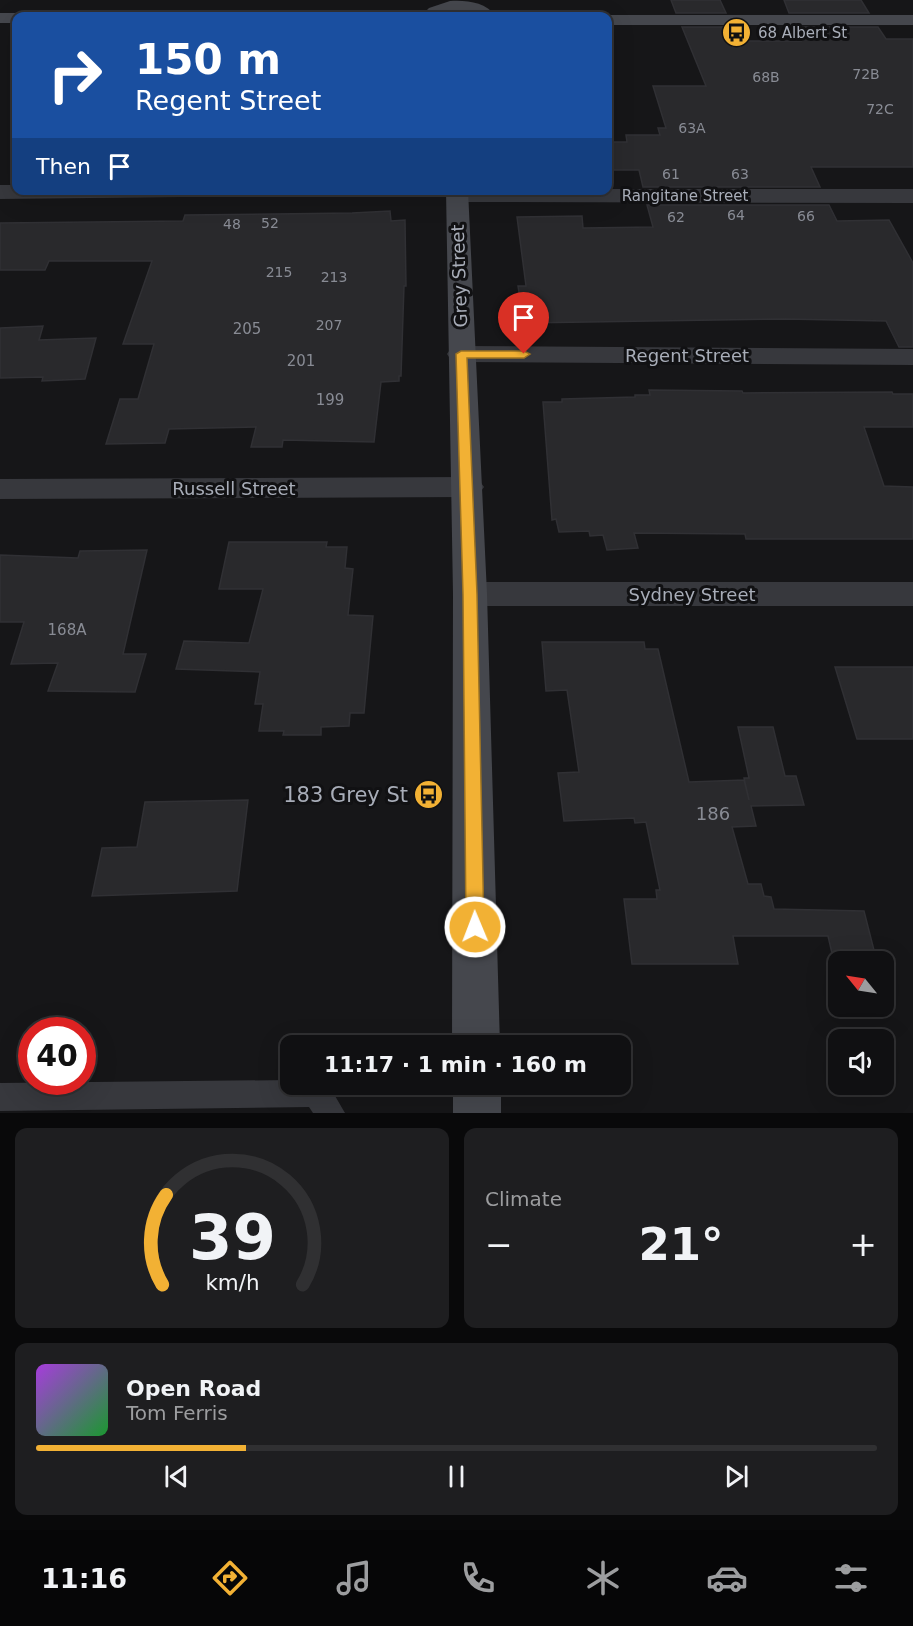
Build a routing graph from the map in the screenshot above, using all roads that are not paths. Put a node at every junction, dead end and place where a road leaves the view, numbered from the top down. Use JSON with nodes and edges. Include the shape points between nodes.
{"nodes":[{"id":1,"x":456,"y":3,"type":"edge"},
{"id":2,"x":435,"y":12,"type":"edge"},
{"id":3,"x":482,"y":12,"type":"edge"},
{"id":4,"x":612,"y":20,"type":"edge"},
{"id":5,"x":913,"y":20,"type":"edge"},
{"id":6,"x":612,"y":194,"type":"edge"},
{"id":7,"x":457,"y":195,"type":"edge"},
{"id":8,"x":913,"y":196,"type":"edge"},
{"id":9,"x":461,"y":354,"type":"junction"},
{"id":10,"x":913,"y":357,"type":"edge"},
{"id":11,"x":468,"y":487,"type":"junction"},
{"id":12,"x":0,"y":489,"type":"edge"},
{"id":13,"x":470,"y":594,"type":"junction"},
{"id":14,"x":913,"y":594,"type":"edge"},
{"id":15,"x":476,"y":1035,"type":"edge"},
{"id":16,"x":477,"y":1095,"type":"edge"},
{"id":17,"x":0,"y":1097,"type":"edge"},
{"id":18,"x":321,"y":1097,"type":"edge"},
{"id":19,"x":477,"y":1113,"type":"edge"}],
"edges":[{"from":1,"to":2,"type":"street"},
{"from":1,"to":3,"type":"street"},
{"from":4,"to":5,"type":"street"},
{"from":6,"to":8,"type":"street","name":"Rangitane Street"},
{"from":7,"to":9,"type":"street","name":"Grey Street"},
{"from":9,"to":10,"type":"street","name":"Regent Street"},
{"from":9,"to":11,"type":"street","name":"Grey Street"},
{"from":11,"to":12,"type":"street","name":"Russell Street"},
{"from":11,"to":13,"type":"street","name":"Grey Street"},
{"from":13,"to":14,"type":"street","name":"Sydney Street"},
{"from":13,"to":15,"type":"street","name":"Grey Street"},
{"from":16,"to":19,"type":"street"},
{"from":17,"to":18,"type":"lane"}]}
